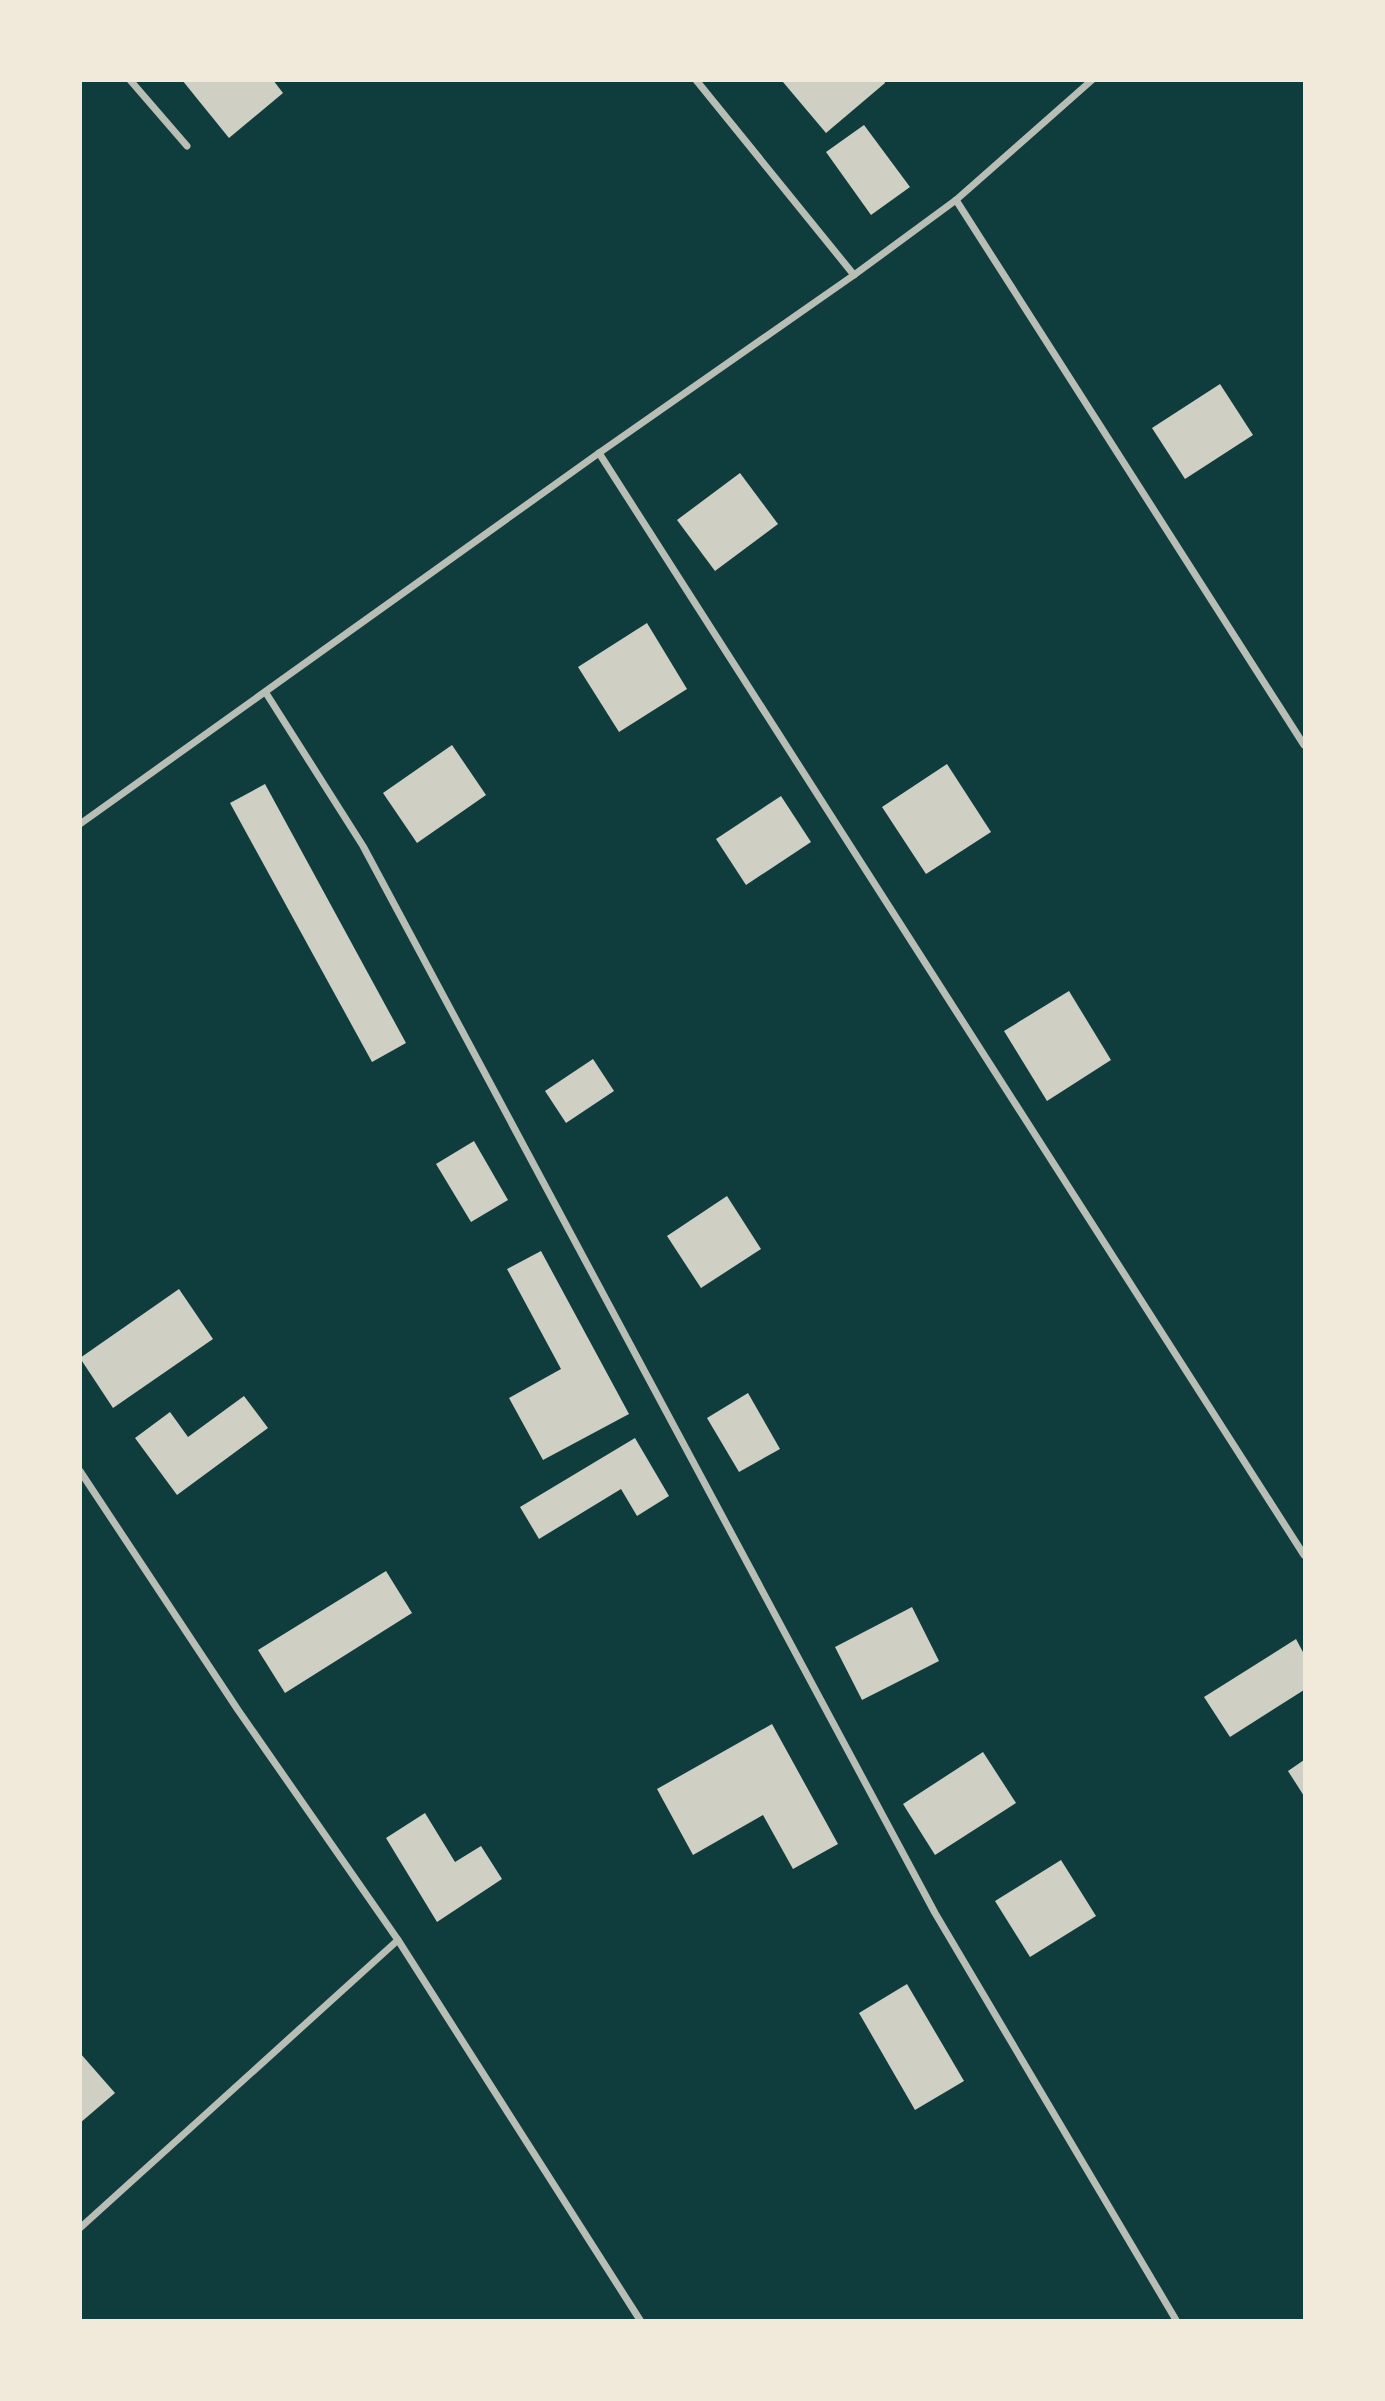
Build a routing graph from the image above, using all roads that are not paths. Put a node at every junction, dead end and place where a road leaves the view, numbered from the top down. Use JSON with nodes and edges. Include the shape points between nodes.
{"nodes":[{"id":1,"x":130,"y":80,"type":"edge"},
{"id":2,"x":696,"y":80,"type":"edge"},
{"id":3,"x":1092,"y":80,"type":"edge"},
{"id":4,"x":187,"y":146,"type":"dead end"},
{"id":5,"x":956,"y":200,"type":"junction"},
{"id":6,"x":854,"y":275,"type":"junction"},
{"id":7,"x":599,"y":453,"type":"junction"},
{"id":8,"x":265,"y":693,"type":"junction"},
{"id":9,"x":1304,"y":745,"type":"edge"},
{"id":10,"x":80,"y":824,"type":"edge"},
{"id":11,"x":80,"y":1471,"type":"edge"},
{"id":12,"x":1304,"y":1555,"type":"edge"},
{"id":13,"x":398,"y":1940,"type":"junction"},
{"id":14,"x":80,"y":2228,"type":"edge"},
{"id":15,"x":640,"y":2320,"type":"edge"},
{"id":16,"x":1177,"y":2320,"type":"edge"}],
"edges":[{"from":1,"to":4,"type":"street"},
{"from":2,"to":6,"type":"street"},
{"from":3,"to":5,"type":"street"},
{"from":5,"to":6,"type":"street"},
{"from":5,"to":9,"type":"street"},
{"from":6,"to":7,"type":"street"},
{"from":7,"to":8,"type":"street"},
{"from":7,"to":12,"type":"street"},
{"from":8,"to":10,"type":"street"},
{"from":8,"to":16,"type":"street","via":[[363,846],[935,1913]]},
{"from":11,"to":13,"type":"street"},
{"from":13,"to":14,"type":"street"},
{"from":13,"to":15,"type":"street"}]}
